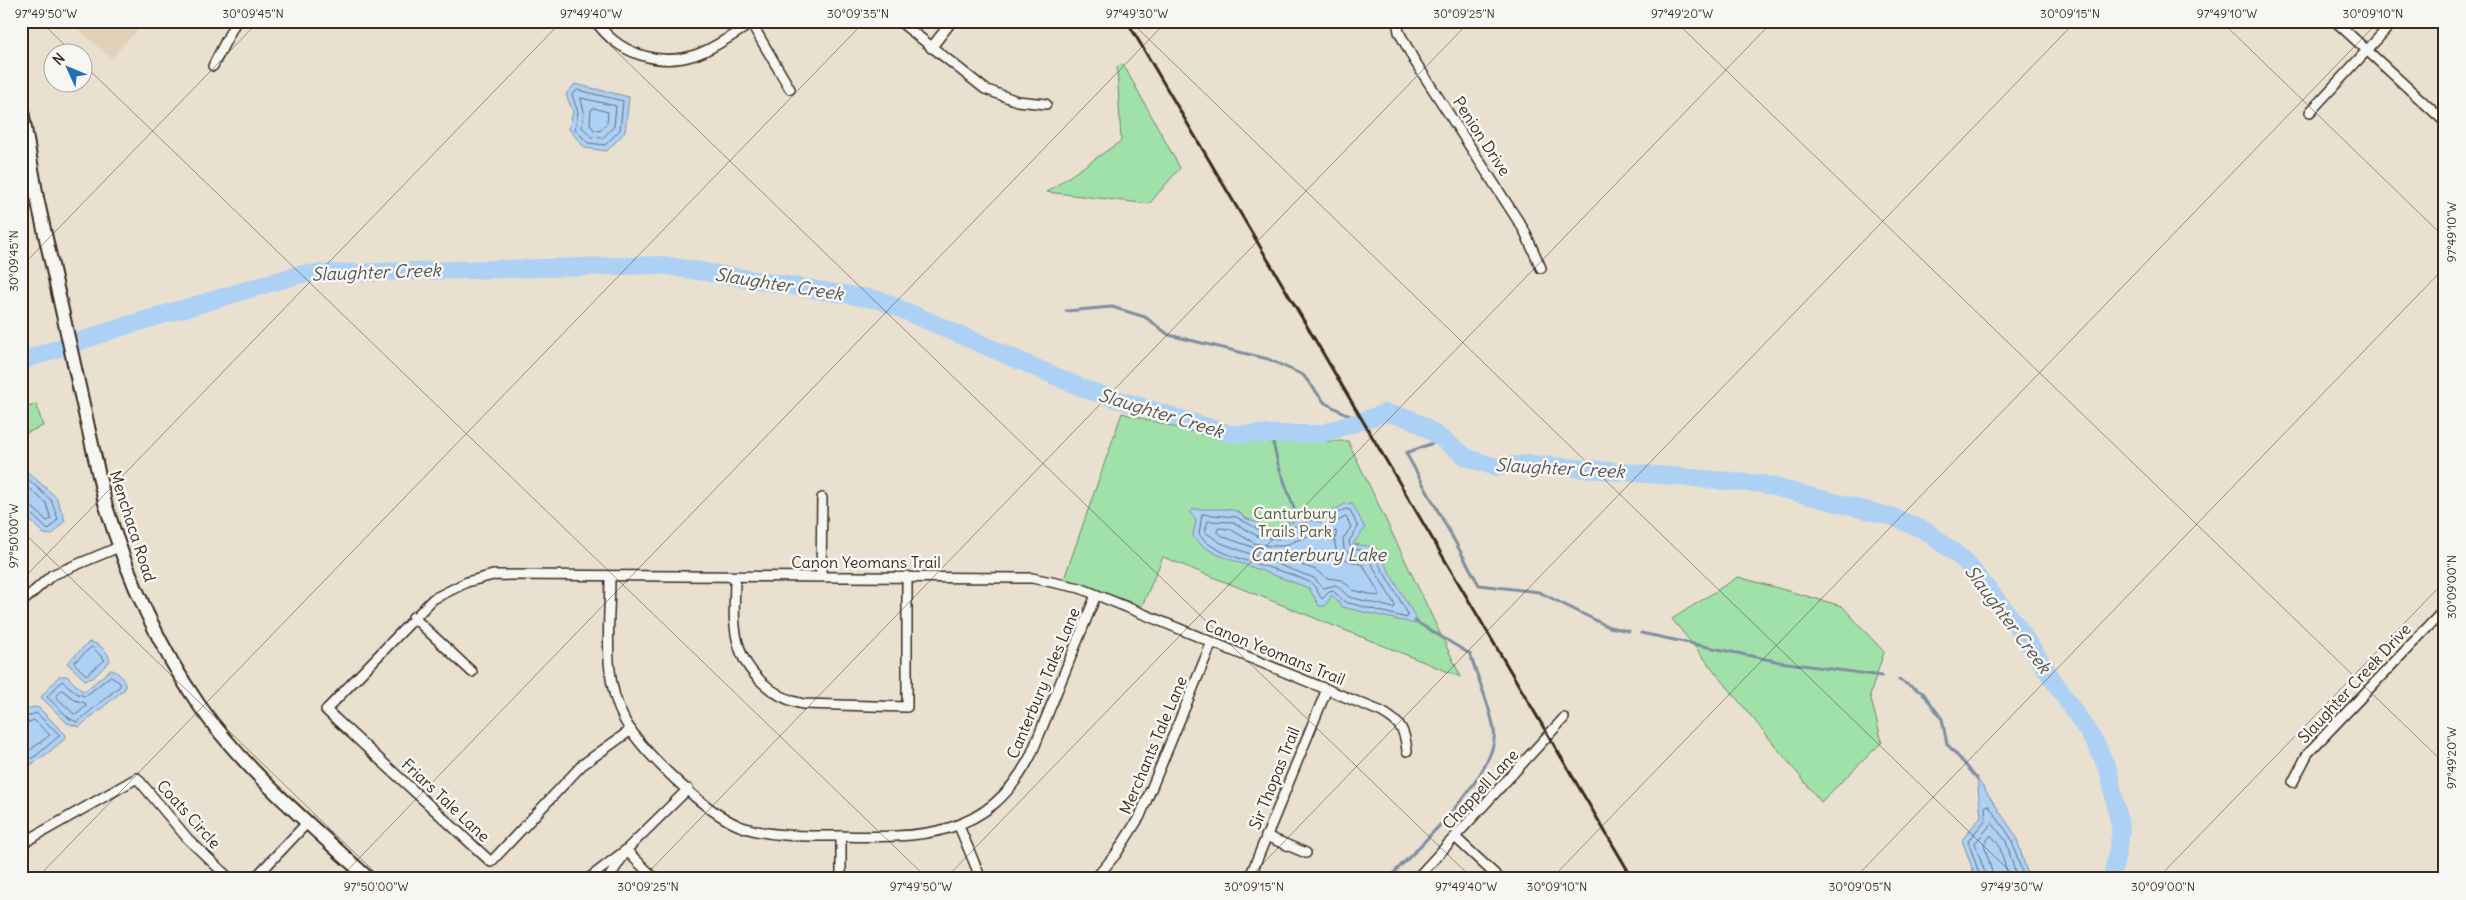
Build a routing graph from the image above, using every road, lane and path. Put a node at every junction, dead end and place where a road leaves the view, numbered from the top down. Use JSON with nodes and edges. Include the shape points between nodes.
{"nodes":[{"id":1,"x":236,"y":21,"type":"edge"},
{"id":2,"x":596,"y":21,"type":"edge"},
{"id":3,"x":899,"y":21,"type":"edge"},
{"id":4,"x":952,"y":21,"type":"edge"},
{"id":5,"x":1397,"y":21,"type":"edge"},
{"id":6,"x":2336,"y":21,"type":"edge"},
{"id":7,"x":2394,"y":21,"type":"edge"},
{"id":8,"x":753,"y":22,"type":"edge"},
{"id":9,"x":931,"y":48,"type":"junction"},
{"id":10,"x":2367,"y":50,"type":"junction"},
{"id":11,"x":213,"y":66,"type":"dead end"},
{"id":12,"x":790,"y":89,"type":"dead end"},
{"id":13,"x":1046,"y":104,"type":"dead end"},
{"id":14,"x":21,"y":105,"type":"edge"},
{"id":15,"x":2310,"y":112,"type":"dead end"},
{"id":16,"x":2445,"y":122,"type":"edge"},
{"id":17,"x":1542,"y":268,"type":"dead end"},
{"id":18,"x":822,"y":498,"type":"dead end"},
{"id":19,"x":119,"y":547,"type":"junction"},
{"id":20,"x":610,"y":576,"type":"junction"},
{"id":21,"x":821,"y":576,"type":"junction"},
{"id":22,"x":907,"y":576,"type":"junction"},
{"id":23,"x":735,"y":577,"type":"junction"},
{"id":24,"x":1096,"y":595,"type":"junction"},
{"id":25,"x":21,"y":602,"type":"edge"},
{"id":26,"x":2445,"y":609,"type":"edge"},
{"id":27,"x":413,"y":617,"type":"junction"},
{"id":28,"x":1212,"y":642,"type":"junction"},
{"id":29,"x":472,"y":672,"type":"dead end"},
{"id":30,"x":1327,"y":689,"type":"junction"},
{"id":31,"x":326,"y":710,"type":"joint"},
{"id":32,"x":1564,"y":718,"type":"dead end"},
{"id":33,"x":631,"y":730,"type":"junction"},
{"id":34,"x":1407,"y":751,"type":"dead end"},
{"id":35,"x":2293,"y":782,"type":"dead end"},
{"id":36,"x":688,"y":789,"type":"junction"},
{"id":37,"x":308,"y":822,"type":"junction"},
{"id":38,"x":959,"y":826,"type":"junction"},
{"id":39,"x":841,"y":836,"type":"junction"},
{"id":40,"x":1266,"y":836,"type":"junction"},
{"id":41,"x":1455,"y":837,"type":"junction"},
{"id":42,"x":21,"y":844,"type":"edge"},
{"id":43,"x":626,"y":850,"type":"junction"},
{"id":44,"x":1306,"y":854,"type":"dead end"},
{"id":45,"x":230,"y":879,"type":"edge"},
{"id":46,"x":254,"y":879,"type":"edge"},
{"id":47,"x":369,"y":879,"type":"edge"},
{"id":48,"x":588,"y":879,"type":"edge"},
{"id":49,"x":608,"y":879,"type":"edge"},
{"id":50,"x":655,"y":879,"type":"edge"},
{"id":51,"x":842,"y":879,"type":"edge"},
{"id":52,"x":981,"y":879,"type":"edge"},
{"id":53,"x":1095,"y":879,"type":"edge"},
{"id":54,"x":1249,"y":879,"type":"edge"},
{"id":55,"x":1416,"y":879,"type":"edge"},
{"id":56,"x":1500,"y":879,"type":"edge"}],
"edges":[{"from":1,"to":11,"type":"street"},
{"from":2,"to":8,"type":"street","via":[[608,36],[631,52],[669,60],[700,53]]},
{"from":3,"to":9,"type":"street"},
{"from":4,"to":9,"type":"street"},
{"from":5,"to":17,"type":"street","name":"Penion Drive","via":[[1399,32],[1414,60],[1524,230]]},
{"from":6,"to":10,"type":"street"},
{"from":7,"to":10,"type":"street"},
{"from":8,"to":12,"type":"street"},
{"from":9,"to":13,"type":"street","via":[[985,89],[1017,101]]},
{"from":10,"to":15,"type":"street"},
{"from":10,"to":16,"type":"street"},
{"from":14,"to":19,"type":"main road","name":"Menchaca Road","via":[[37,198],[78,383]]},
{"from":18,"to":21,"type":"street"},
{"from":19,"to":25,"type":"street","via":[[56,573]]},
{"from":19,"to":37,"type":"main road","name":"Menchaca Road","via":[[150,621],[200,706],[254,771]]},
{"from":20,"to":23,"type":"street","name":"Canon Yeomans Trail"},
{"from":20,"to":27,"type":"street","name":"Canon Yeomans Trail","via":[[506,574],[480,578],[443,593]]},
{"from":20,"to":33,"type":"street","name":"Canterbury Tales Lane","via":[[611,674],[616,701]]},
{"from":21,"to":22,"type":"street","name":"Canon Yeomans Trail"},
{"from":21,"to":23,"type":"street","name":"Canon Yeomans Trail"},
{"from":22,"to":23,"type":"street","via":[[907,707],[803,704],[771,690],[752,672],[738,644],[734,620]]},
{"from":22,"to":24,"type":"street","name":"Canon Yeomans Trail","via":[[1032,578],[1070,585]]},
{"from":24,"to":28,"type":"street","name":"Canon Yeomans Trail"},
{"from":24,"to":38,"type":"street","name":"Canterbury Tales Lane","via":[[1025,766],[990,808]]},
{"from":26,"to":35,"type":"street","name":"Slaughter Creek Drive","via":[[2308,753]]},
{"from":27,"to":29,"type":"street"},
{"from":27,"to":31,"type":"street","name":"Canon Yeomans Trail"},
{"from":28,"to":30,"type":"street","name":"Canon Yeomans Trail"},
{"from":28,"to":53,"type":"street","name":"Merchants Tale Lane","via":[[1140,816],[1116,854]]},
{"from":30,"to":34,"type":"street","name":"Canon Yeomans Trail","via":[[1392,718],[1406,735]]},
{"from":30,"to":40,"type":"street","name":"Sir Thopas Trail"},
{"from":31,"to":33,"type":"street","name":"Friars Tale Lane","via":[[491,862],[582,765]]},
{"from":32,"to":41,"type":"street","name":"Chappell Lane"},
{"from":33,"to":36,"type":"street","name":"Canterbury Tales Lane"},
{"from":36,"to":39,"type":"street","name":"Canterbury Tales Lane","via":[[720,816],[742,826],[782,835]]},
{"from":36,"to":43,"type":"street"},
{"from":37,"to":46,"type":"street"},
{"from":37,"to":47,"type":"main road","name":"Menchaca Road"},
{"from":38,"to":39,"type":"street","name":"Canterbury Tales Lane","via":[[928,834]]},
{"from":38,"to":52,"type":"street"},
{"from":39,"to":51,"type":"street"},
{"from":40,"to":44,"type":"street"},
{"from":40,"to":54,"type":"street","name":"Sir Thopas Trail"},
{"from":41,"to":55,"type":"street","name":"Chappell Lane"},
{"from":41,"to":56,"type":"street"},
{"from":42,"to":45,"type":"street","name":"Coats Circle","via":[[137,778],[176,825]]},
{"from":43,"to":48,"type":"street"},
{"from":43,"to":49,"type":"street"},
{"from":43,"to":50,"type":"street"}]}
